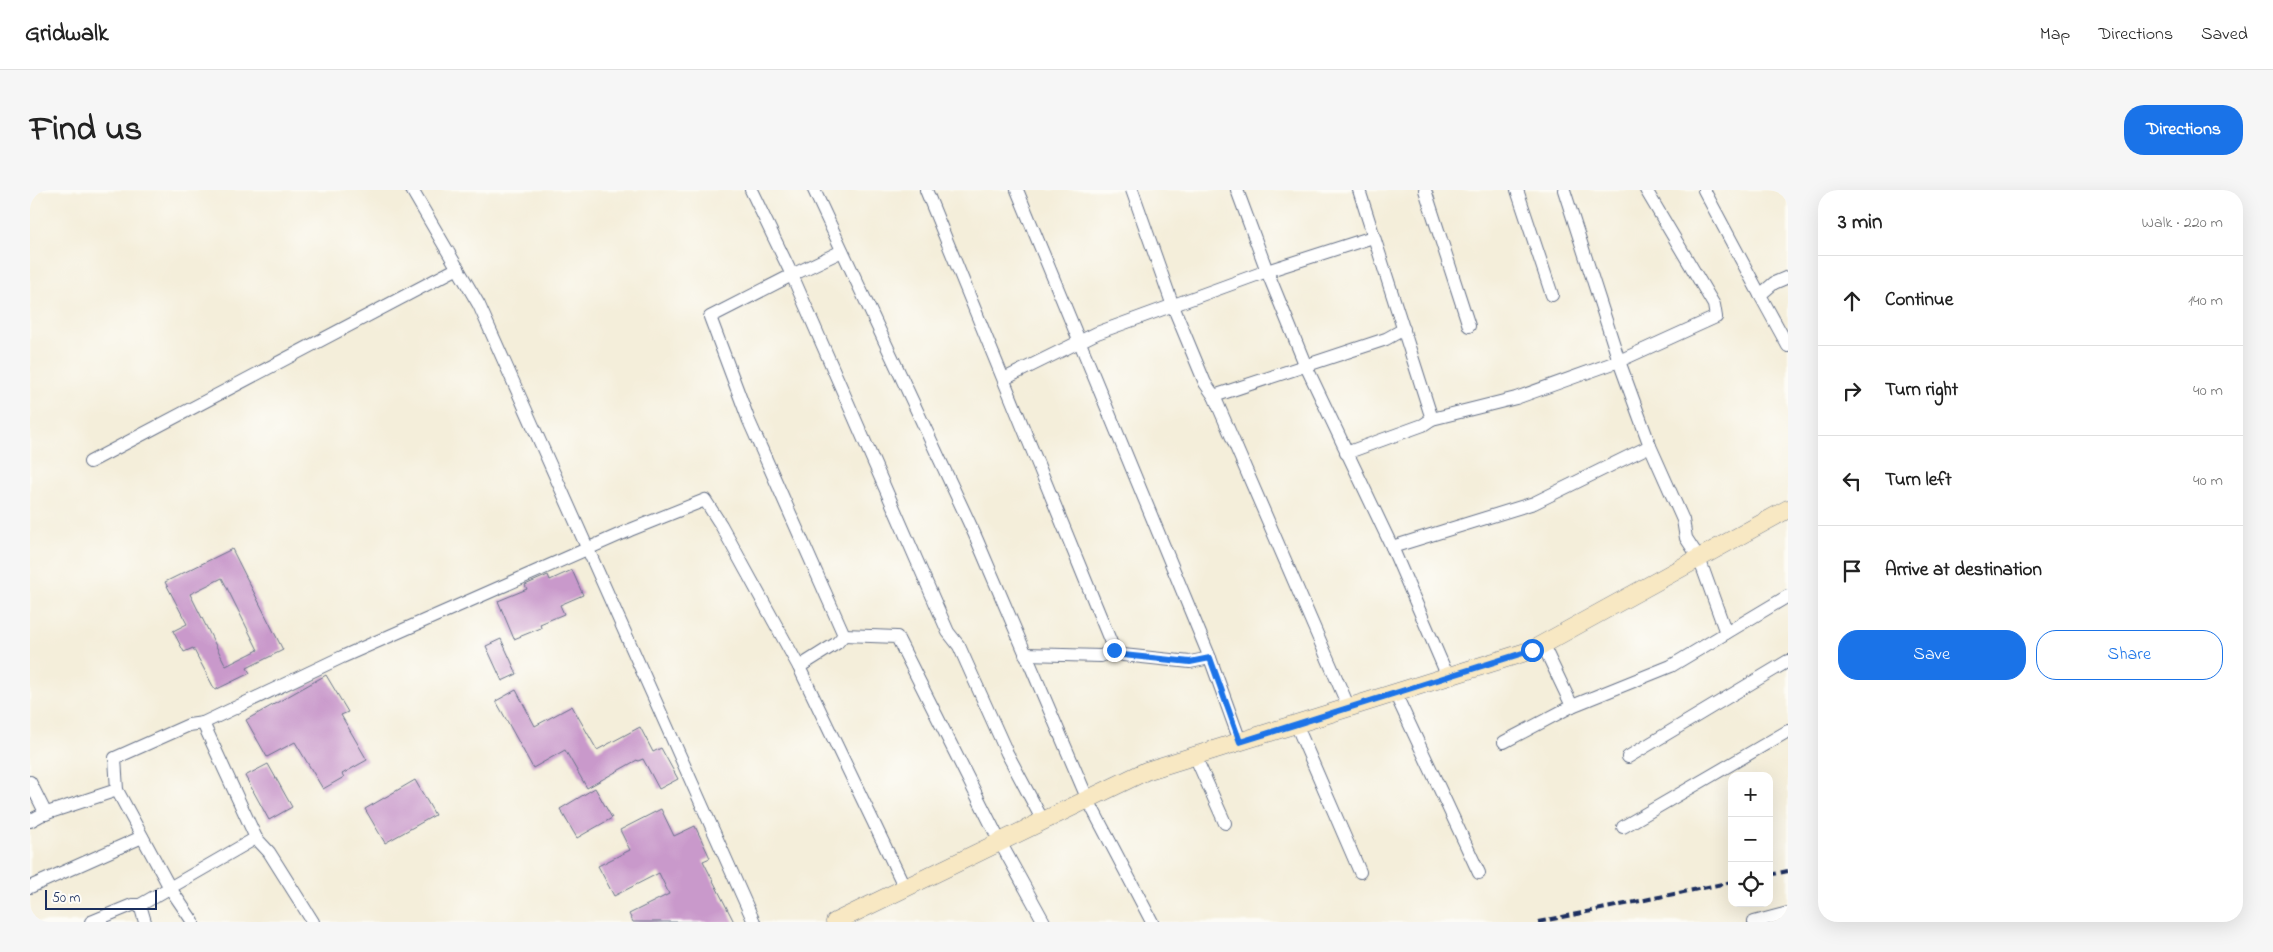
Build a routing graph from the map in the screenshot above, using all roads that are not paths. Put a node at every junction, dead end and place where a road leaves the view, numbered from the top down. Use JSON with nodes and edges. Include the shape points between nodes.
{"nodes":[{"id":1,"x":412,"y":190,"type":"edge"},
{"id":2,"x":751,"y":190,"type":"edge"},
{"id":3,"x":814,"y":190,"type":"edge"},
{"id":4,"x":926,"y":190,"type":"edge"},
{"id":5,"x":1017,"y":190,"type":"edge"},
{"id":6,"x":1132,"y":190,"type":"edge"},
{"id":7,"x":1237,"y":190,"type":"edge"},
{"id":8,"x":1359,"y":190,"type":"edge"},
{"id":9,"x":1424,"y":190,"type":"edge"},
{"id":10,"x":1517,"y":190,"type":"edge"},
{"id":11,"x":1564,"y":190,"type":"edge"},
{"id":12,"x":1646,"y":190,"type":"edge"},
{"id":13,"x":1704,"y":190,"type":"edge"},
{"id":14,"x":1373,"y":237,"type":"junction"},
{"id":15,"x":842,"y":251,"type":"junction"},
{"id":16,"x":458,"y":268,"type":"junction"},
{"id":17,"x":1267,"y":271,"type":"junction"},
{"id":18,"x":792,"y":275,"type":"junction"},
{"id":19,"x":1788,"y":276,"type":"edge"},
{"id":20,"x":1552,"y":295,"type":"dead end"},
{"id":21,"x":1760,"y":295,"type":"junction"},
{"id":22,"x":1173,"y":306,"type":"junction"},
{"id":23,"x":1469,"y":326,"type":"dead end"},
{"id":24,"x":1404,"y":329,"type":"junction"},
{"id":25,"x":1080,"y":343,"type":"junction"},
{"id":26,"x":1788,"y":346,"type":"edge"},
{"id":27,"x":1619,"y":361,"type":"junction"},
{"id":28,"x":1305,"y":364,"type":"junction"},
{"id":29,"x":1004,"y":379,"type":"junction"},
{"id":30,"x":1214,"y":396,"type":"junction"},
{"id":31,"x":1432,"y":419,"type":"junction"},
{"id":32,"x":1650,"y":446,"type":"junction"},
{"id":33,"x":1346,"y":453,"type":"junction"},
{"id":34,"x":90,"y":462,"type":"dead end"},
{"id":35,"x":1788,"y":509,"type":"edge"},
{"id":36,"x":1392,"y":547,"type":"junction"},
{"id":37,"x":588,"y":549,"type":"junction"},
{"id":38,"x":1698,"y":558,"type":"junction"},
{"id":39,"x":1788,"y":596,"type":"edge"},
{"id":40,"x":1726,"y":633,"type":"junction"},
{"id":41,"x":844,"y":635,"type":"junction"},
{"id":42,"x":1543,"y":645,"type":"junction"},
{"id":43,"x":1114,"y":650,"type":"junction"},
{"id":44,"x":1025,"y":654,"type":"junction"},
{"id":45,"x":1210,"y":658,"type":"junction"},
{"id":46,"x":1788,"y":661,"type":"edge"},
{"id":47,"x":798,"y":667,"type":"junction"},
{"id":48,"x":1448,"y":676,"type":"junction"},
{"id":49,"x":1395,"y":693,"type":"junction"},
{"id":50,"x":1572,"y":706,"type":"junction"},
{"id":51,"x":1349,"y":708,"type":"junction"},
{"id":52,"x":203,"y":723,"type":"junction"},
{"id":53,"x":1296,"y":724,"type":"junction"},
{"id":54,"x":1788,"y":731,"type":"edge"},
{"id":55,"x":1240,"y":742,"type":"junction"},
{"id":56,"x":1504,"y":742,"type":"dead end"},
{"id":57,"x":1196,"y":756,"type":"junction"},
{"id":58,"x":1628,"y":757,"type":"dead end"},
{"id":59,"x":30,"y":782,"type":"edge"},
{"id":60,"x":116,"y":790,"type":"junction"},
{"id":61,"x":1088,"y":800,"type":"junction"},
{"id":62,"x":46,"y":814,"type":"junction"},
{"id":63,"x":1043,"y":821,"type":"junction"},
{"id":64,"x":30,"y":822,"type":"edge"},
{"id":65,"x":1225,"y":823,"type":"dead end"},
{"id":66,"x":1623,"y":827,"type":"dead end"},
{"id":67,"x":142,"y":837,"type":"junction"},
{"id":68,"x":256,"y":838,"type":"junction"},
{"id":69,"x":1000,"y":842,"type":"junction"},
{"id":70,"x":1360,"y":872,"type":"dead end"},
{"id":71,"x":1479,"y":873,"type":"dead end"},
{"id":72,"x":30,"y":887,"type":"edge"},
{"id":73,"x":170,"y":888,"type":"junction"},
{"id":74,"x":905,"y":888,"type":"junction"},
{"id":75,"x":140,"y":905,"type":"junction"},
{"id":76,"x":1788,"y":913,"type":"edge"},
{"id":77,"x":91,"y":922,"type":"edge"},
{"id":78,"x":146,"y":922,"type":"edge"},
{"id":79,"x":193,"y":922,"type":"edge"},
{"id":80,"x":314,"y":922,"type":"edge"},
{"id":81,"x":754,"y":922,"type":"edge"},
{"id":82,"x":835,"y":922,"type":"edge"},
{"id":83,"x":1044,"y":922,"type":"edge"},
{"id":84,"x":1152,"y":922,"type":"edge"},
{"id":85,"x":1754,"y":922,"type":"edge"}],
"edges":[{"from":1,"to":16,"type":"street"},
{"from":2,"to":18,"type":"street"},
{"from":3,"to":15,"type":"street"},
{"from":4,"to":29,"type":"street"},
{"from":5,"to":25,"type":"street"},
{"from":6,"to":22,"type":"street"},
{"from":7,"to":17,"type":"street"},
{"from":8,"to":14,"type":"street"},
{"from":9,"to":23,"type":"street"},
{"from":10,"to":20,"type":"street"},
{"from":11,"to":27,"type":"street"},
{"from":12,"to":27,"type":"street","via":[[1714,305],[1716,317]]},
{"from":13,"to":21,"type":"street"},
{"from":14,"to":17,"type":"street"},
{"from":14,"to":24,"type":"street"},
{"from":15,"to":18,"type":"street"},
{"from":15,"to":44,"type":"street","via":[[974,533]]},
{"from":16,"to":34,"type":"street"},
{"from":16,"to":37,"type":"street","via":[[479,305]]},
{"from":17,"to":22,"type":"street"},
{"from":17,"to":28,"type":"street"},
{"from":18,"to":41,"type":"street","via":[[710,317],[749,421]]},
{"from":18,"to":63,"type":"street","via":[[948,632],[959,646],[1007,754]]},
{"from":19,"to":21,"type":"street"},
{"from":21,"to":26,"type":"street"},
{"from":22,"to":25,"type":"street","via":[[1097,333]]},
{"from":22,"to":30,"type":"street","via":[[1205,383]]},
{"from":24,"to":28,"type":"street","via":[[1386,339]]},
{"from":24,"to":31,"type":"street"},
{"from":25,"to":29,"type":"street"},
{"from":25,"to":45,"type":"street"},
{"from":27,"to":31,"type":"street","via":[[1516,398]]},
{"from":27,"to":32,"type":"street"},
{"from":28,"to":30,"type":"street"},
{"from":28,"to":33,"type":"street"},
{"from":29,"to":43,"type":"street"},
{"from":30,"to":51,"type":"street"},
{"from":31,"to":33,"type":"street"},
{"from":32,"to":36,"type":"street","via":[[1534,503]]},
{"from":32,"to":38,"type":"street","via":[[1682,520],[1686,538]]},
{"from":33,"to":36,"type":"street"},
{"from":35,"to":38,"type":"street"},
{"from":36,"to":48,"type":"street"},
{"from":37,"to":47,"type":"street","via":[[705,500]]},
{"from":37,"to":52,"type":"street","via":[[342,657]]},
{"from":37,"to":81,"type":"street"},
{"from":38,"to":40,"type":"street"},
{"from":38,"to":42,"type":"street"},
{"from":39,"to":40,"type":"street"},
{"from":40,"to":50,"type":"street","via":[[1671,666]]},
{"from":41,"to":47,"type":"street","via":[[837,643]]},
{"from":41,"to":69,"type":"street","via":[[897,637]]},
{"from":42,"to":48,"type":"street"},
{"from":42,"to":50,"type":"street"},
{"from":43,"to":44,"type":"street","via":[[1101,656]]},
{"from":43,"to":45,"type":"street","via":[[1123,655],[1190,662]]},
{"from":44,"to":61,"type":"street"},
{"from":45,"to":55,"type":"street"},
{"from":46,"to":58,"type":"street"},
{"from":47,"to":74,"type":"street"},
{"from":48,"to":49,"type":"street"},
{"from":49,"to":51,"type":"street"},
{"from":49,"to":71,"type":"street"},
{"from":50,"to":56,"type":"street"},
{"from":51,"to":53,"type":"street"},
{"from":52,"to":60,"type":"street","via":[[189,725],[115,758]]},
{"from":52,"to":68,"type":"street"},
{"from":53,"to":55,"type":"street"},
{"from":53,"to":70,"type":"street"},
{"from":54,"to":66,"type":"street"},
{"from":55,"to":57,"type":"street"},
{"from":57,"to":61,"type":"street","via":[[1146,771]]},
{"from":57,"to":65,"type":"street"},
{"from":59,"to":62,"type":"street"},
{"from":60,"to":62,"type":"street"},
{"from":60,"to":67,"type":"street"},
{"from":61,"to":63,"type":"street"},
{"from":61,"to":84,"type":"street"},
{"from":62,"to":64,"type":"street"},
{"from":63,"to":69,"type":"street"},
{"from":67,"to":72,"type":"street"},
{"from":67,"to":73,"type":"street"},
{"from":68,"to":73,"type":"street"},
{"from":68,"to":80,"type":"street","via":[[269,852]]},
{"from":69,"to":74,"type":"street"},
{"from":69,"to":83,"type":"street"},
{"from":73,"to":75,"type":"street"},
{"from":73,"to":79,"type":"street"},
{"from":74,"to":82,"type":"street"},
{"from":75,"to":77,"type":"street"},
{"from":75,"to":78,"type":"street"},
{"from":76,"to":85,"type":"street"}]}
